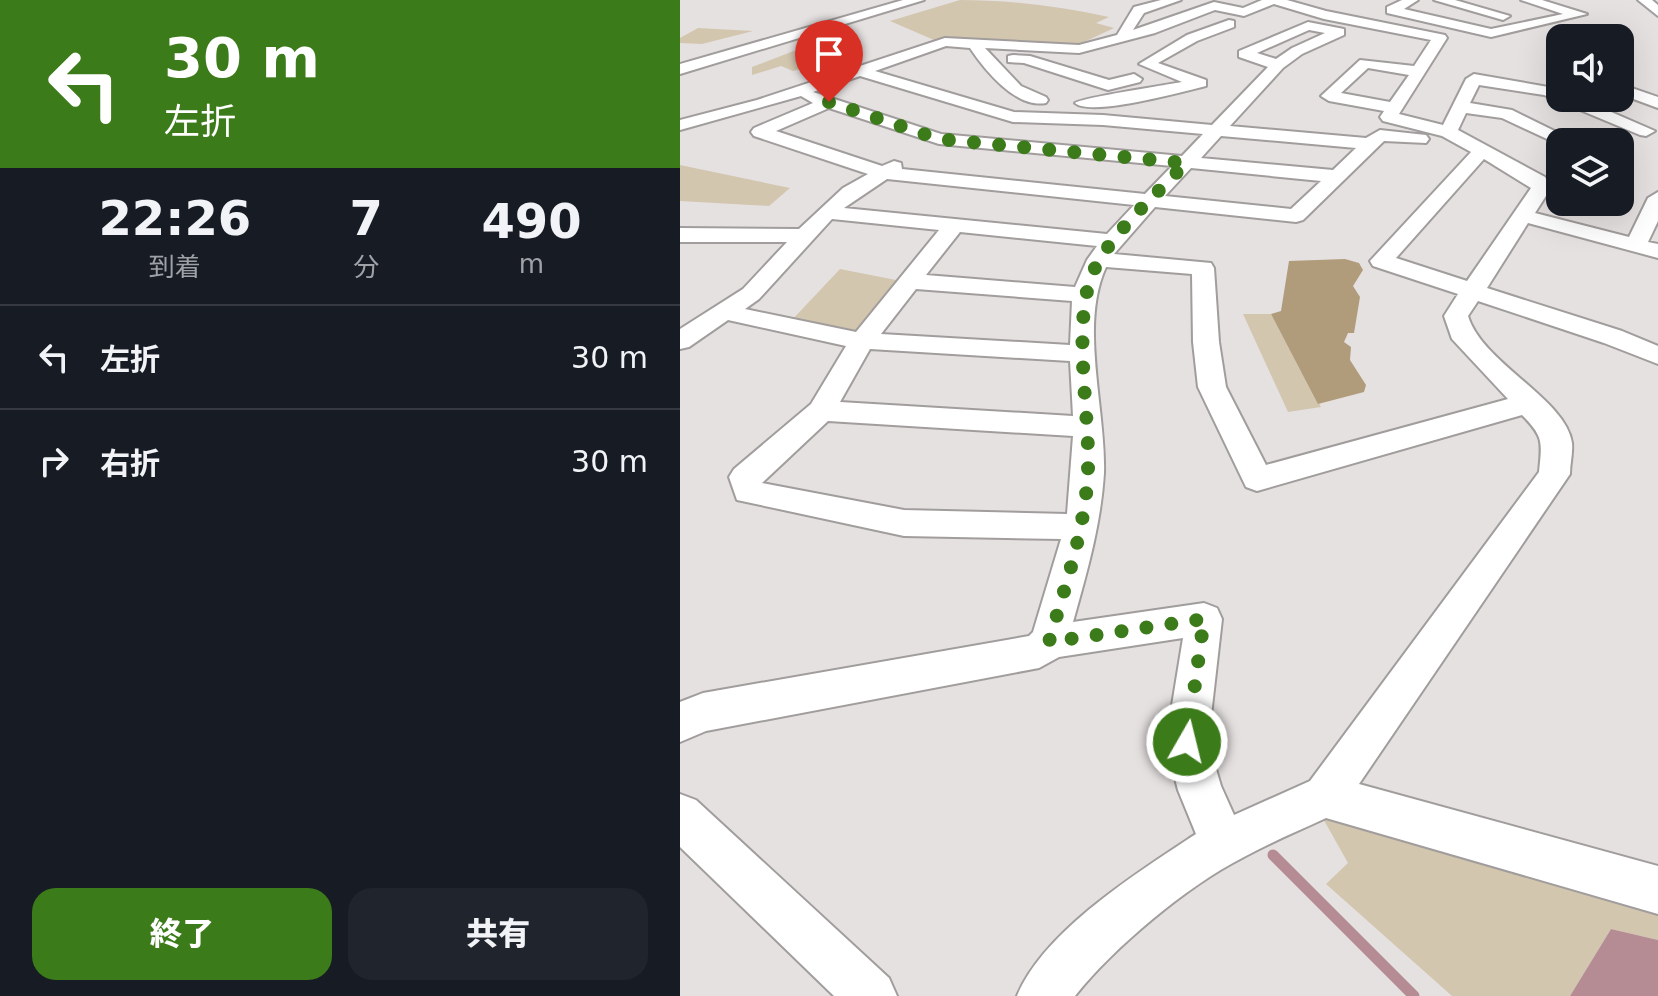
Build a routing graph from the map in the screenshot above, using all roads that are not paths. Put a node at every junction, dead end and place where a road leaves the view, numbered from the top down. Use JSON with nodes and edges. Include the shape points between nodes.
{"nodes":[{"id":1,"x":918,"y":0,"type":"edge"},
{"id":2,"x":1175,"y":0,"type":"edge"},
{"id":3,"x":1412,"y":0,"type":"edge"},
{"id":4,"x":1440,"y":0,"type":"edge"},
{"id":5,"x":1527,"y":0,"type":"edge"},
{"id":6,"x":1644,"y":0,"type":"edge"},
{"id":7,"x":935,"y":4,"type":"dead end"},
{"id":8,"x":1345,"y":5,"type":"dead end"},
{"id":9,"x":1658,"y":12,"type":"edge"},
{"id":10,"x":1324,"y":15,"type":"junction"},
{"id":11,"x":854,"y":17,"type":"junction"},
{"id":12,"x":1230,"y":23,"type":"dead end"},
{"id":13,"x":1532,"y":24,"type":"junction"},
{"id":14,"x":908,"y":36,"type":"dead end"},
{"id":15,"x":1122,"y":37,"type":"junction"},
{"id":16,"x":973,"y":42,"type":"junction"},
{"id":17,"x":934,"y":45,"type":"junction"},
{"id":18,"x":1079,"y":49,"type":"junction"},
{"id":19,"x":1108,"y":55,"type":"dead end"},
{"id":20,"x":986,"y":57,"type":"junction"},
{"id":21,"x":1278,"y":65,"type":"junction"},
{"id":22,"x":680,"y":69,"type":"edge"},
{"id":23,"x":860,"y":71,"type":"junction"},
{"id":24,"x":1172,"y":72,"type":"junction"},
{"id":25,"x":1420,"y":72,"type":"junction"},
{"id":26,"x":798,"y":92,"type":"junction"},
{"id":27,"x":1546,"y":93,"type":"edge"},
{"id":28,"x":1634,"y":94,"type":"edge"},
{"id":29,"x":1040,"y":100,"type":"junction"},
{"id":30,"x":829,"y":102,"type":"junction"},
{"id":31,"x":1658,"y":103,"type":"edge"},
{"id":32,"x":1462,"y":107,"type":"junction"},
{"id":33,"x":1395,"y":108,"type":"junction"},
{"id":34,"x":986,"y":111,"type":"junction"},
{"id":35,"x":1605,"y":112,"type":"edge"},
{"id":36,"x":1013,"y":117,"type":"junction"},
{"id":37,"x":680,"y":125,"type":"edge"},
{"id":38,"x":1652,"y":129,"type":"edge"},
{"id":39,"x":1219,"y":130,"type":"junction"},
{"id":40,"x":1448,"y":132,"type":"junction"},
{"id":41,"x":1546,"y":132,"type":"edge"},
{"id":42,"x":939,"y":139,"type":"junction"},
{"id":43,"x":1370,"y":144,"type":"junction"},
{"id":44,"x":1477,"y":148,"type":"junction"},
{"id":45,"x":1186,"y":163,"type":"junction"},
{"id":46,"x":884,"y":173,"type":"junction"},
{"id":47,"x":1335,"y":176,"type":"junction"},
{"id":48,"x":1546,"y":177,"type":"edge"},
{"id":49,"x":1538,"y":181,"type":"junction"},
{"id":50,"x":1658,"y":198,"type":"edge"},
{"id":51,"x":1149,"y":202,"type":"junction"},
{"id":52,"x":827,"y":212,"type":"junction"},
{"id":53,"x":1524,"y":216,"type":"junction"},
{"id":54,"x":953,"y":226,"type":"junction"},
{"id":55,"x":680,"y":235,"type":"edge"},
{"id":56,"x":804,"y":236,"type":"junction"},
{"id":57,"x":1647,"y":248,"type":"edge"},
{"id":58,"x":1105,"y":251,"type":"junction"},
{"id":59,"x":910,"y":281,"type":"junction"},
{"id":60,"x":1471,"y":290,"type":"junction"},
{"id":61,"x":1085,"y":295,"type":"junction"},
{"id":62,"x":724,"y":312,"type":"junction"},
{"id":63,"x":680,"y":341,"type":"edge"},
{"id":64,"x":862,"y":341,"type":"junction"},
{"id":65,"x":1084,"y":354,"type":"junction"},
{"id":66,"x":1658,"y":356,"type":"edge"},
{"id":67,"x":1530,"y":403,"type":"junction"},
{"id":68,"x":821,"y":411,"type":"junction"},
{"id":69,"x":1088,"y":427,"type":"junction"},
{"id":70,"x":1082,"y":527,"type":"junction"},
{"id":71,"x":1049,"y":642,"type":"junction"},
{"id":72,"x":680,"y":722,"type":"edge"},
{"id":73,"x":1325,"y":796,"type":"junction"},
{"id":74,"x":680,"y":816,"type":"edge"},
{"id":75,"x":1223,"y":843,"type":"junction"},
{"id":76,"x":1658,"y":890,"type":"edge"},
{"id":77,"x":871,"y":996,"type":"edge"},
{"id":78,"x":1043,"y":996,"type":"edge"}],
"edges":[{"from":1,"to":11,"type":"street"},
{"from":2,"to":15,"type":"street","via":[[1139,10]]},
{"from":3,"to":13,"type":"street","via":[[1392,10],[1491,33]]},
{"from":4,"to":13,"type":"street"},
{"from":5,"to":13,"type":"street","via":[[1580,14]]},
{"from":6,"to":9,"type":"street"},
{"from":7,"to":11,"type":"street","via":[[876,25]]},
{"from":8,"to":10,"type":"street"},
{"from":10,"to":15,"type":"street","via":[[1273,0],[1244,12],[1214,6]]},
{"from":10,"to":25,"type":"street","via":[[1440,38]]},
{"from":11,"to":22,"type":"street"},
{"from":12,"to":24,"type":"street","via":[[1139,62]]},
{"from":14,"to":17,"type":"street"},
{"from":15,"to":18,"type":"street"},
{"from":16,"to":17,"type":"street"},
{"from":16,"to":18,"type":"street"},
{"from":16,"to":20,"type":"street"},
{"from":17,"to":23,"type":"street"},
{"from":18,"to":19,"type":"street"},
{"from":20,"to":24,"type":"street","via":[[1025,59],[1108,85]]},
{"from":20,"to":29,"type":"street","via":[[1021,93]]},
{"from":21,"to":21,"type":"street","via":[[1244,54],[1308,26],[1339,32]]},
{"from":21,"to":39,"type":"street"},
{"from":23,"to":26,"type":"street"},
{"from":23,"to":34,"type":"street"},
{"from":24,"to":29,"type":"street","via":[[1200,83],[1103,102]]},
{"from":25,"to":33,"type":"street"},
{"from":25,"to":33,"type":"street","via":[[1365,63],[1329,96]]},
{"from":26,"to":30,"type":"street"},
{"from":26,"to":37,"type":"street"},
{"from":27,"to":32,"type":"street","via":[[1474,79]]},
{"from":28,"to":31,"type":"street"},
{"from":29,"to":36,"type":"street"},
{"from":30,"to":42,"type":"street"},
{"from":30,"to":46,"type":"street","via":[[760,132]]},
{"from":32,"to":40,"type":"street"},
{"from":32,"to":41,"type":"street","via":[[1506,114]]},
{"from":33,"to":40,"type":"street","via":[[1389,117]]},
{"from":34,"to":36,"type":"street"},
{"from":34,"to":42,"type":"street"},
{"from":35,"to":38,"type":"street"},
{"from":36,"to":39,"type":"street"},
{"from":39,"to":43,"type":"street"},
{"from":39,"to":45,"type":"street"},
{"from":40,"to":44,"type":"street"},
{"from":42,"to":45,"type":"street"},
{"from":42,"to":46,"type":"street"},
{"from":43,"to":44,"type":"street","via":[[1380,135]]},
{"from":43,"to":47,"type":"street"},
{"from":44,"to":49,"type":"street"},
{"from":44,"to":60,"type":"street","via":[[1381,261]]},
{"from":45,"to":47,"type":"street"},
{"from":45,"to":51,"type":"street"},
{"from":46,"to":51,"type":"street"},
{"from":46,"to":52,"type":"street"},
{"from":47,"to":51,"type":"street","via":[[1296,216]]},
{"from":48,"to":49,"type":"street"},
{"from":49,"to":53,"type":"street","via":[[1541,188]]},
{"from":50,"to":57,"type":"street"},
{"from":51,"to":58,"type":"street"},
{"from":52,"to":54,"type":"street"},
{"from":52,"to":56,"type":"street"},
{"from":53,"to":57,"type":"street"},
{"from":53,"to":60,"type":"street"},
{"from":54,"to":58,"type":"street"},
{"from":54,"to":59,"type":"street"},
{"from":55,"to":56,"type":"street"},
{"from":56,"to":62,"type":"street","via":[[751,294]]},
{"from":58,"to":61,"type":"street"},
{"from":58,"to":67,"type":"street","via":[[1203,268],[1212,387],[1257,479]]},
{"from":59,"to":61,"type":"street"},
{"from":59,"to":64,"type":"street"},
{"from":60,"to":66,"type":"street"},
{"from":60,"to":67,"type":"street","via":[[1456,316],[1461,334]]},
{"from":61,"to":65,"type":"street"},
{"from":62,"to":63,"type":"street"},
{"from":62,"to":64,"type":"street"},
{"from":64,"to":65,"type":"street"},
{"from":64,"to":68,"type":"street"},
{"from":65,"to":69,"type":"street"},
{"from":67,"to":73,"type":"street","via":[[1553,429],[1554,474]]},
{"from":68,"to":69,"type":"street"},
{"from":68,"to":70,"type":"street","via":[[745,477],[748,492],[904,523]]},
{"from":69,"to":70,"type":"street"},
{"from":70,"to":71,"type":"street"},
{"from":71,"to":72,"type":"street","via":[[1039,651],[703,712]]},
{"from":71,"to":75,"type":"street","via":[[1204,619],[1187,742]]},
{"from":73,"to":75,"type":"street"},
{"from":73,"to":76,"type":"street"},
{"from":74,"to":77,"type":"street"},
{"from":75,"to":78,"type":"street","via":[[1153,890],[1076,955]]}]}
